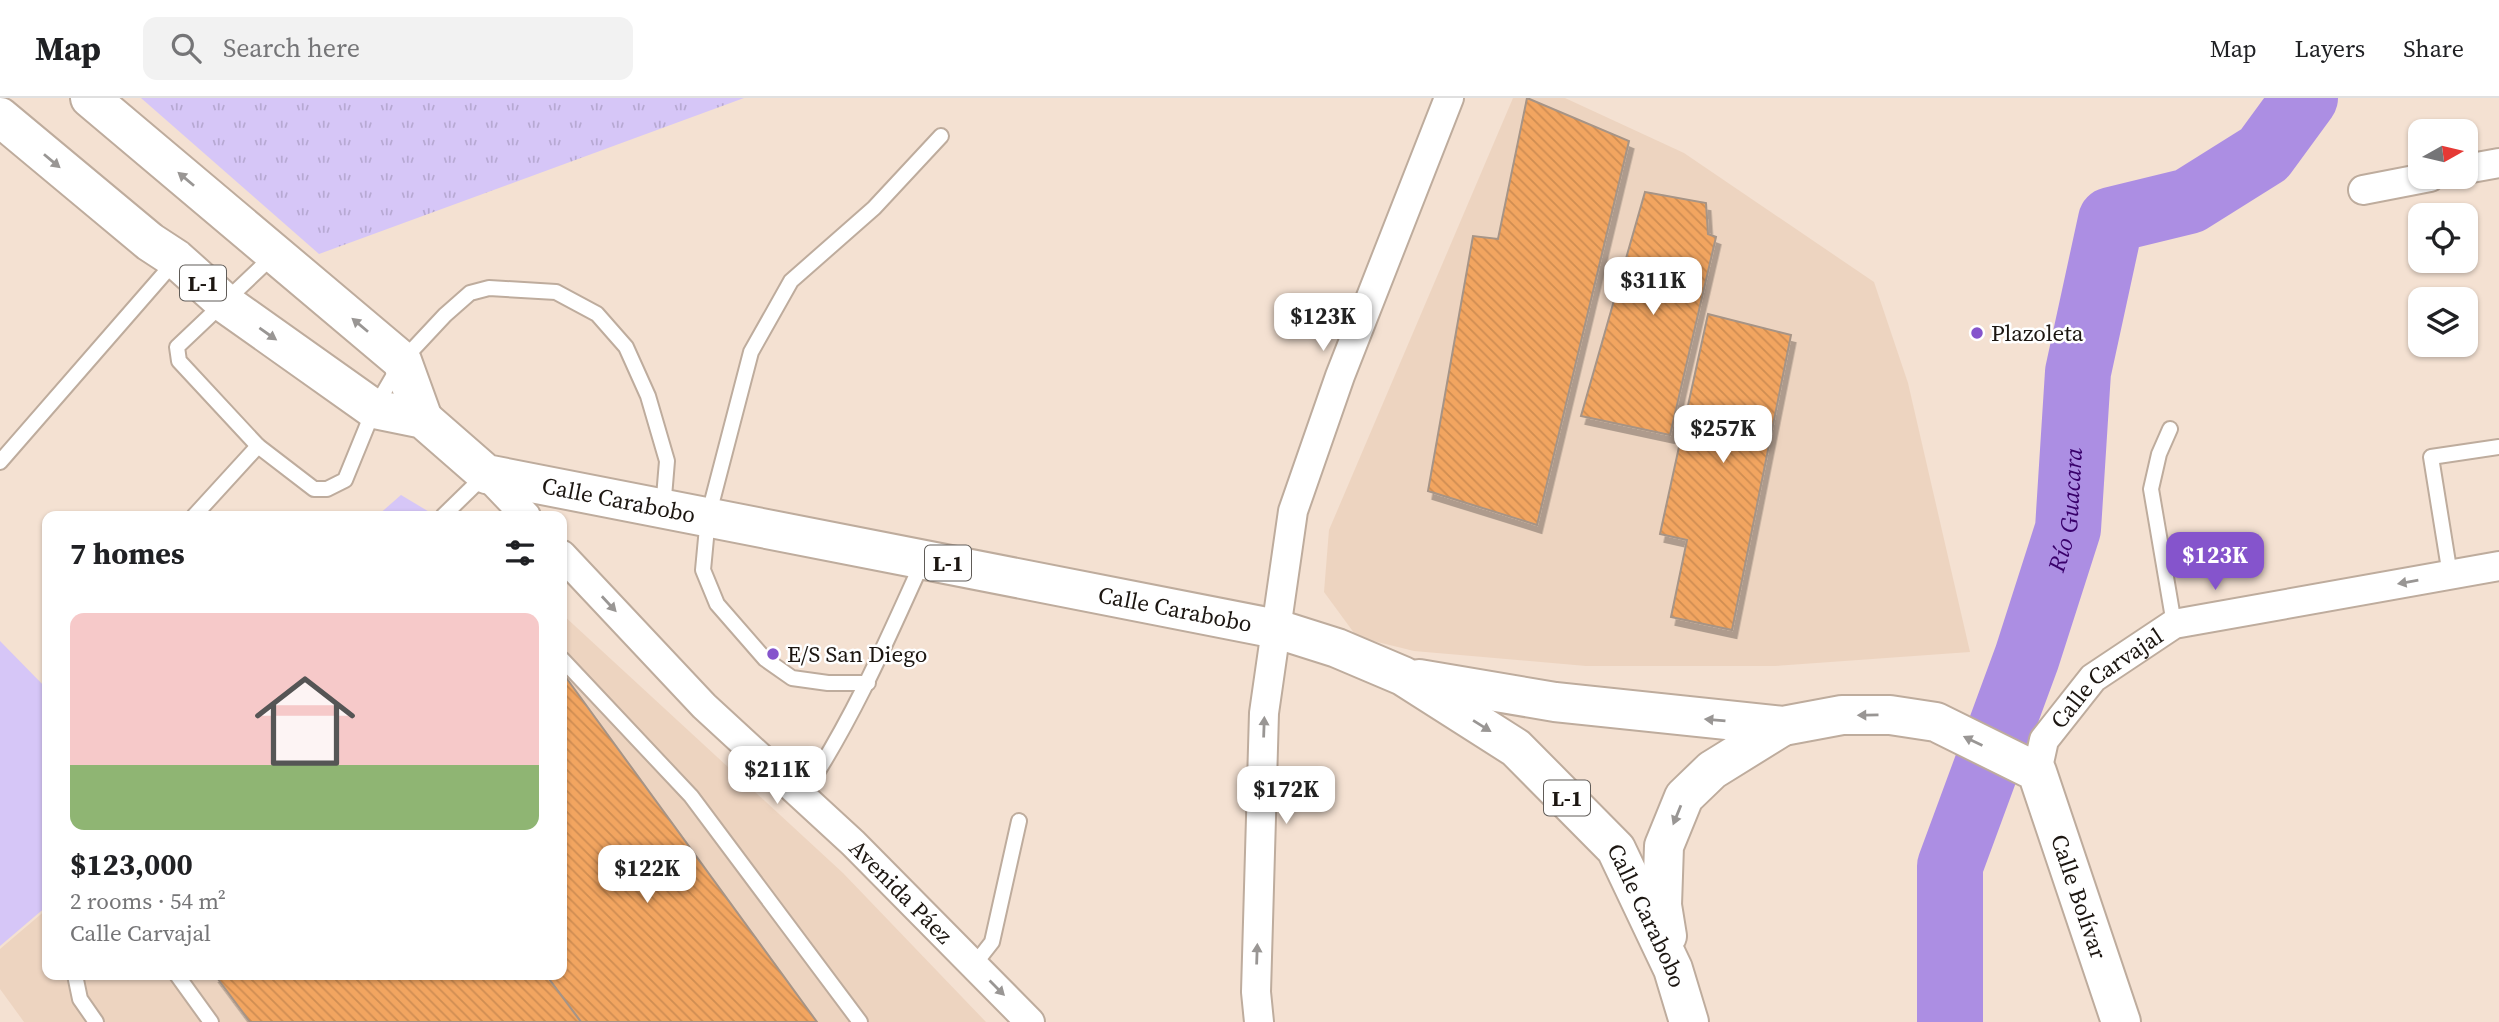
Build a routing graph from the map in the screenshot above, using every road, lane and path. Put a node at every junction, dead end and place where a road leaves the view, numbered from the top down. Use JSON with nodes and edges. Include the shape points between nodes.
{"nodes":[{"id":1,"x":90,"y":98,"type":"edge"},
{"id":2,"x":1448,"y":98,"type":"edge"},
{"id":3,"x":0,"y":117,"type":"edge"},
{"id":4,"x":941,"y":136,"type":"dead end"},
{"id":5,"x":2499,"y":163,"type":"edge"},
{"id":6,"x":2478,"y":167,"type":"edge"},
{"id":7,"x":2408,"y":181,"type":"edge"},
{"id":8,"x":2363,"y":190,"type":"dead end"},
{"id":9,"x":276,"y":254,"type":"junction"},
{"id":10,"x":176,"y":259,"type":"junction"},
{"id":11,"x":226,"y":304,"type":"junction"},
{"id":12,"x":402,"y":360,"type":"junction"},
{"id":13,"x":374,"y":409,"type":"junction"},
{"id":14,"x":423,"y":419,"type":"junction"},
{"id":15,"x":2170,"y":429,"type":"dead end"},
{"id":16,"x":258,"y":446,"type":"junction"},
{"id":17,"x":2499,"y":447,"type":"edge"},
{"id":18,"x":0,"y":462,"type":"edge"},
{"id":19,"x":486,"y":474,"type":"junction"},
{"id":20,"x":663,"y":510,"type":"junction"},
{"id":21,"x":199,"y":511,"type":"edge"},
{"id":22,"x":448,"y":511,"type":"edge"},
{"id":23,"x":521,"y":511,"type":"edge"},
{"id":24,"x":708,"y":517,"type":"junction"},
{"id":25,"x":923,"y":558,"type":"junction"},
{"id":26,"x":567,"y":560,"type":"edge"},
{"id":27,"x":2499,"y":566,"type":"edge"},
{"id":28,"x":2450,"y":575,"type":"junction"},
{"id":29,"x":2174,"y":624,"type":"junction"},
{"id":30,"x":1278,"y":629,"type":"junction"},
{"id":31,"x":567,"y":664,"type":"edge"},
{"id":32,"x":1404,"y":676,"type":"junction"},
{"id":33,"x":868,"y":683,"type":"junction"},
{"id":34,"x":1783,"y":726,"type":"junction"},
{"id":35,"x":2024,"y":766,"type":"junction"},
{"id":36,"x":802,"y":796,"type":"junction"},
{"id":37,"x":1019,"y":821,"type":"dead end"},
{"id":38,"x":974,"y":965,"type":"junction"},
{"id":39,"x":1673,"y":969,"type":"junction"},
{"id":40,"x":76,"y":980,"type":"edge"},
{"id":41,"x":181,"y":980,"type":"edge"},
{"id":42,"x":96,"y":1022,"type":"edge"},
{"id":43,"x":211,"y":1022,"type":"edge"},
{"id":44,"x":860,"y":1022,"type":"edge"},
{"id":45,"x":1030,"y":1022,"type":"edge"},
{"id":46,"x":1259,"y":1022,"type":"edge"},
{"id":47,"x":1689,"y":1022,"type":"edge"},
{"id":48,"x":2121,"y":1022,"type":"edge"}],
"edges":[{"from":9,"to":1,"type":"main road","one_way":true},
{"from":2,"to":30,"type":"street","via":[[1340,376],[1293,512]]},
{"from":3,"to":10,"type":"main road","number":"L-1","one_way":true},
{"from":4,"to":24,"type":"lane","via":[[874,208],[791,281],[751,352]]},
{"from":5,"to":6,"type":"street"},
{"from":7,"to":8,"type":"street"},
{"from":9,"to":11,"type":"lane"},
{"from":12,"to":9,"type":"main road","one_way":true},
{"from":10,"to":11,"type":"main road","number":"L-1"},
{"from":10,"to":18,"type":"lane"},
{"from":11,"to":13,"type":"main road","number":"L-1","one_way":true},
{"from":11,"to":16,"type":"lane","via":[[177,347],[179,361]]},
{"from":12,"to":13,"type":"lane"},
{"from":12,"to":14,"type":"main road","number":"L-1"},
{"from":12,"to":20,"type":"lane","via":[[470,293],[489,288],[556,292],[597,314],[626,347],[648,396],[667,461]]},
{"from":13,"to":14,"type":"main road","number":"L-1"},
{"from":13,"to":16,"type":"lane","via":[[345,480],[327,489],[314,489]]},
{"from":14,"to":19,"type":"main road","number":"L-1"},
{"from":15,"to":29,"type":"lane","via":[[2151,489]]},
{"from":16,"to":21,"type":"lane"},
{"from":17,"to":28,"type":"lane","via":[[2431,457]]},
{"from":19,"to":20,"type":"main road","name":"Calle Carabobo","number":"L-1"},
{"from":19,"to":22,"type":"lane"},
{"from":19,"to":23,"type":"street"},
{"from":20,"to":24,"type":"main road","name":"Calle Carabobo","number":"L-1"},
{"from":24,"to":25,"type":"main road","name":"Calle Carabobo","number":"L-1"},
{"from":24,"to":33,"type":"lane","via":[[702,570],[716,604],[765,659],[792,678]]},
{"from":25,"to":30,"type":"main road","name":"Calle Carabobo","number":"L-1"},
{"from":25,"to":33,"type":"lane"},
{"from":26,"to":36,"type":"street","name":"Avenida Páez","one_way":true,"via":[[704,706]]},
{"from":27,"to":28,"type":"street","name":"Calle Carvajal"},
{"from":28,"to":29,"type":"street","name":"Calle Carvajal","one_way":true},
{"from":29,"to":35,"type":"street","name":"Calle Carvajal","via":[[2094,678]]},
{"from":30,"to":32,"type":"main road","name":"Calle Carabobo","number":"L-1"},
{"from":46,"to":30,"type":"street","one_way":true,"via":[[1264,713]]},
{"from":31,"to":44,"type":"lane","via":[[691,796]]},
{"from":34,"to":32,"type":"main road","number":"L-1","one_way":true,"via":[[1555,702]]},
{"from":32,"to":39,"type":"main road","name":"Calle Carabobo","number":"L-1","one_way":true,"via":[[1516,748],[1616,849]]},
{"from":33,"to":36,"type":"lane"},
{"from":35,"to":34,"type":"main road","number":"L-1","one_way":true,"via":[[1936,722],[1890,715],[1842,715]]},
{"from":34,"to":39,"type":"main road","number":"L-1","one_way":true,"via":[[1712,770],[1684,797],[1664,846],[1662,905]]},
{"from":35,"to":48,"type":"main road","name":"Calle Bolívar"},
{"from":36,"to":38,"type":"street","name":"Avenida Páez"},
{"from":37,"to":38,"type":"lane","via":[[992,942]]},
{"from":38,"to":45,"type":"street","name":"Avenida Páez","one_way":true},
{"from":39,"to":47,"type":"main road","name":"Calle Carabobo","number":"L-1"},
{"from":40,"to":42,"type":"lane","via":[[80,999]]},
{"from":41,"to":43,"type":"lane"}]}
